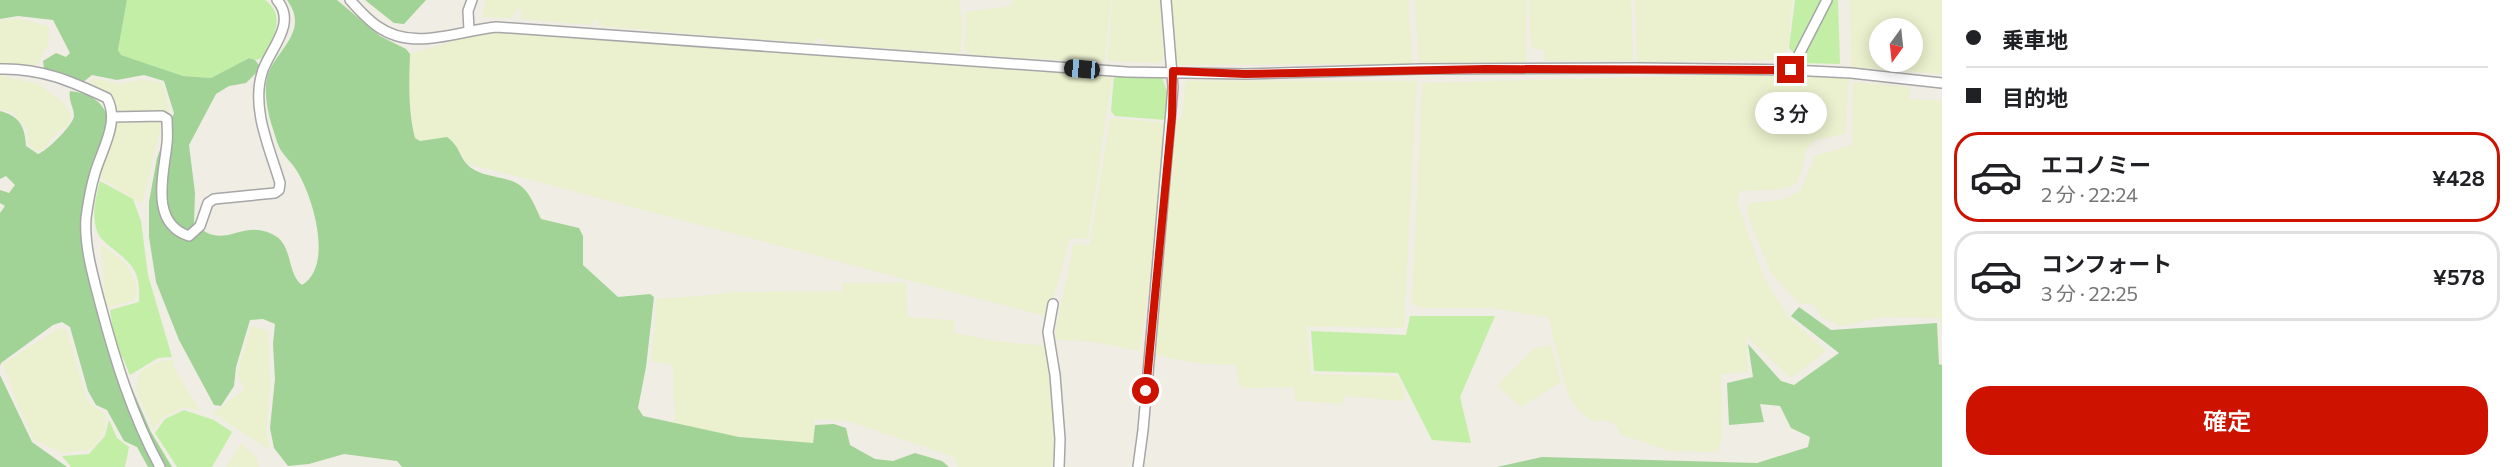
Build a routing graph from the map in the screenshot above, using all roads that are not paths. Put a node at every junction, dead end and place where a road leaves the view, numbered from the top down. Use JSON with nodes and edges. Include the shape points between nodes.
{"nodes":[{"id":1,"x":278,"y":0,"type":"edge"},
{"id":2,"x":350,"y":0,"type":"edge"},
{"id":3,"x":472,"y":0,"type":"edge"},
{"id":4,"x":1166,"y":0,"type":"edge"},
{"id":5,"x":1827,"y":0,"type":"edge"},
{"id":6,"x":469,"y":30,"type":"junction"},
{"id":7,"x":0,"y":69,"type":"edge"},
{"id":8,"x":1791,"y":70,"type":"junction"},
{"id":9,"x":1173,"y":71,"type":"junction"},
{"id":10,"x":1942,"y":83,"type":"edge"},
{"id":11,"x":112,"y":117,"type":"junction"},
{"id":12,"x":1053,"y":304,"type":"dead end"},
{"id":13,"x":159,"y":467,"type":"edge"},
{"id":14,"x":1059,"y":467,"type":"edge"},
{"id":15,"x":1138,"y":467,"type":"edge"}],
"edges":[{"from":1,"to":11,"type":"street","via":[[282,5],[283,28],[262,72],[258,91],[279,190],[214,199],[208,203],[200,226],[189,236],[177,232],[162,202],[167,118]]},
{"from":2,"to":6,"type":"street","via":[[376,26],[393,35],[431,39]]},
{"from":3,"to":6,"type":"street"},
{"from":4,"to":9,"type":"street"},
{"from":5,"to":8,"type":"street"},
{"from":6,"to":9,"type":"street","via":[[544,29],[1116,71]]},
{"from":7,"to":11,"type":"street","via":[[63,78],[107,98]]},
{"from":8,"to":9,"type":"street","via":[[1512,69],[1245,74]]},
{"from":8,"to":10,"type":"street"},
{"from":9,"to":15,"type":"street","via":[[1162,230]]},
{"from":11,"to":13,"type":"street","via":[[95,172],[86,237],[92,274],[128,396]]},
{"from":12,"to":14,"type":"street","via":[[1048,332],[1055,375]]}]}
